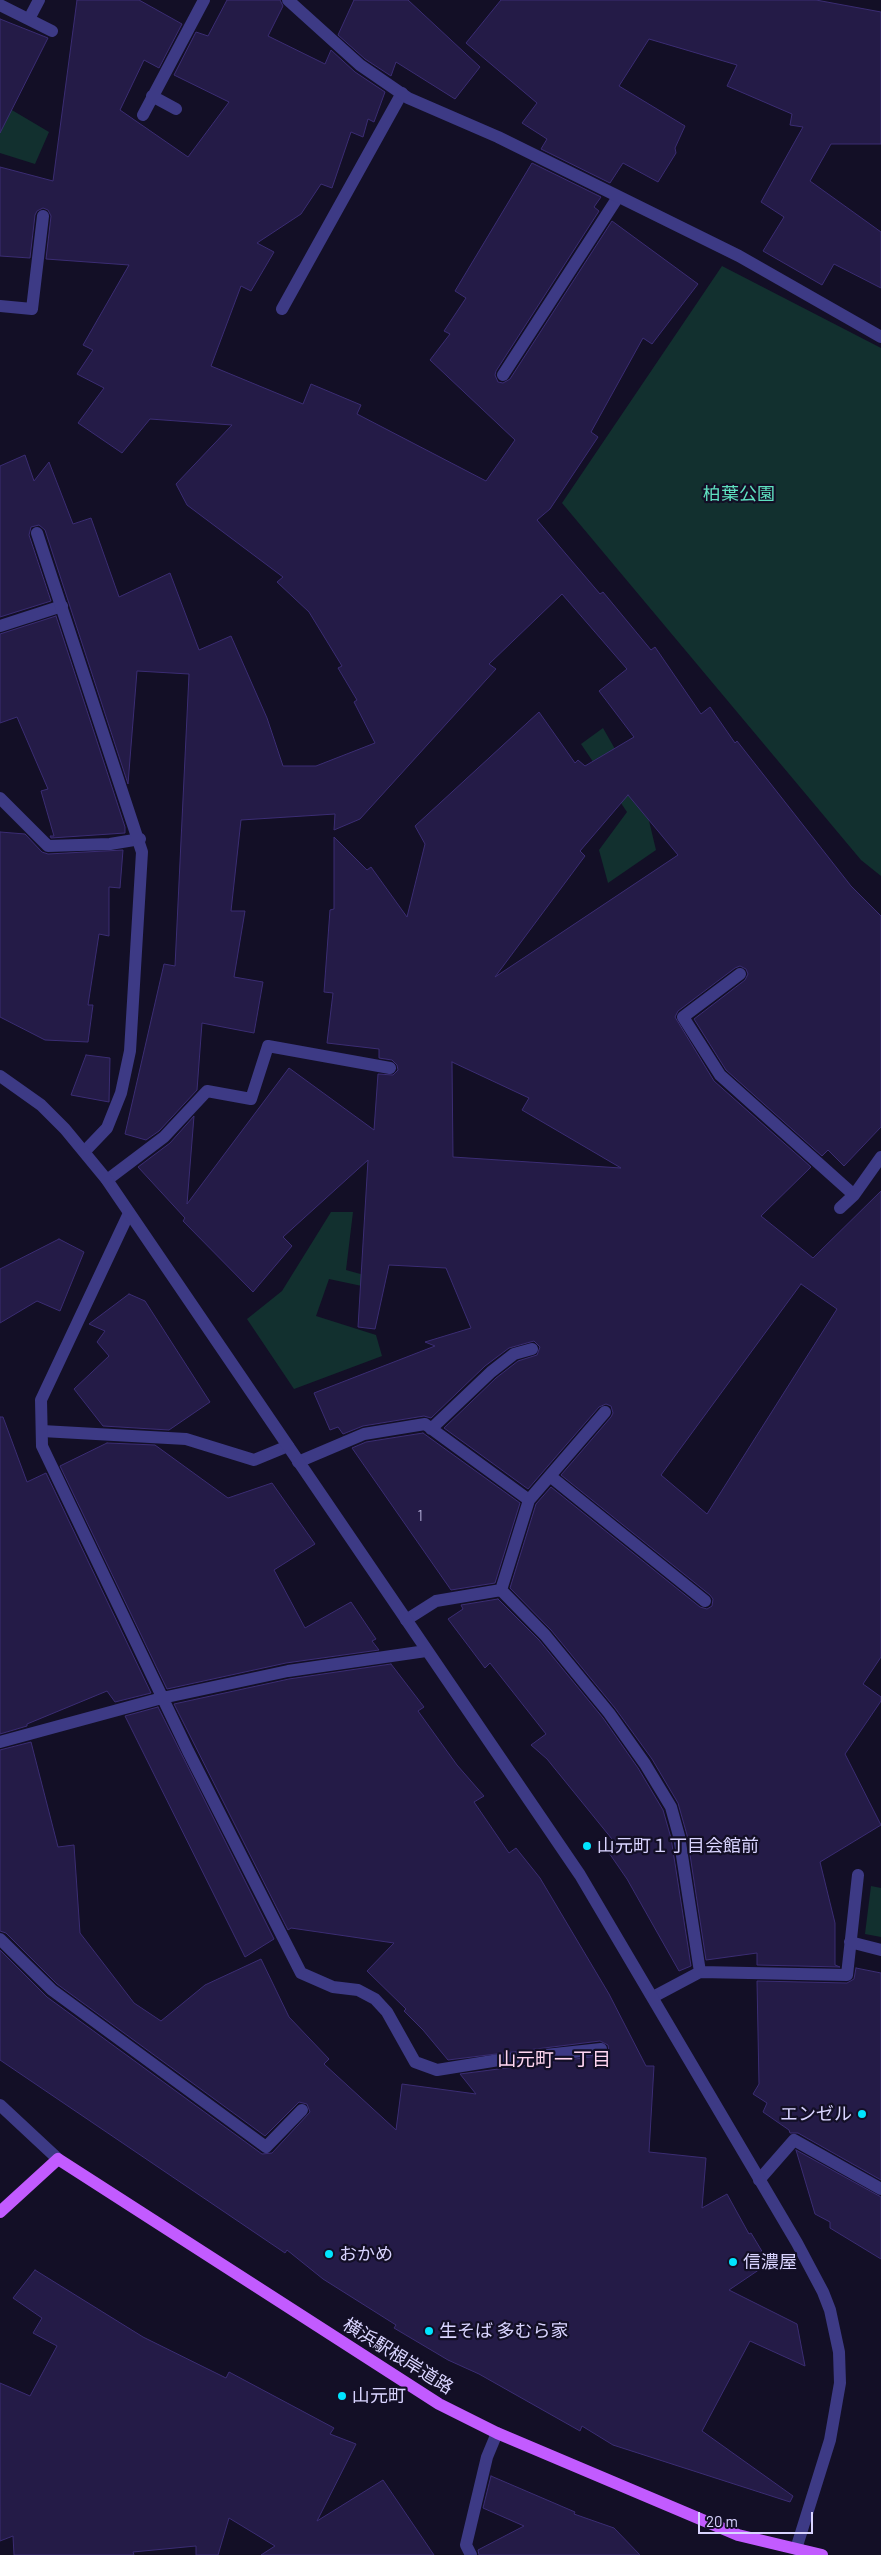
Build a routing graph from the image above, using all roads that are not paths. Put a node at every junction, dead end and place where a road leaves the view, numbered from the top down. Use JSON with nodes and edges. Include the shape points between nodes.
{"nodes":[{"id":1,"x":39,"y":0,"type":"edge"},
{"id":2,"x":204,"y":0,"type":"edge"},
{"id":3,"x":288,"y":0,"type":"edge"},
{"id":4,"x":0,"y":5,"type":"edge"},
{"id":5,"x":29,"y":20,"type":"junction"},
{"id":6,"x":52,"y":31,"type":"dead end"},
{"id":7,"x":402,"y":93,"type":"junction"},
{"id":8,"x":152,"y":96,"type":"junction"},
{"id":9,"x":176,"y":109,"type":"dead end"},
{"id":10,"x":143,"y":115,"type":"dead end"},
{"id":11,"x":618,"y":197,"type":"junction"},
{"id":12,"x":43,"y":216,"type":"dead end"},
{"id":13,"x":0,"y":306,"type":"edge"},
{"id":14,"x":282,"y":309,"type":"dead end"},
{"id":15,"x":881,"y":337,"type":"edge"},
{"id":16,"x":503,"y":375,"type":"dead end"},
{"id":17,"x":37,"y":533,"type":"dead end"},
{"id":18,"x":62,"y":606,"type":"junction"},
{"id":19,"x":0,"y":626,"type":"edge"},
{"id":20,"x":0,"y":798,"type":"edge"},
{"id":21,"x":140,"y":839,"type":"junction"},
{"id":22,"x":740,"y":974,"type":"dead end"},
{"id":23,"x":390,"y":1068,"type":"dead end"},
{"id":24,"x":0,"y":1076,"type":"edge"},
{"id":25,"x":86,"y":1151,"type":"junction"},
{"id":26,"x":881,"y":1157,"type":"edge"},
{"id":27,"x":107,"y":1180,"type":"junction"},
{"id":28,"x":854,"y":1195,"type":"junction"},
{"id":29,"x":840,"y":1208,"type":"dead end"},
{"id":30,"x":129,"y":1213,"type":"junction"},
{"id":31,"x":532,"y":1349,"type":"dead end"},
{"id":32,"x":605,"y":1412,"type":"dead end"},
{"id":33,"x":431,"y":1428,"type":"junction"},
{"id":34,"x":42,"y":1431,"type":"junction"},
{"id":35,"x":288,"y":1446,"type":"junction"},
{"id":36,"x":298,"y":1462,"type":"junction"},
{"id":37,"x":550,"y":1476,"type":"junction"},
{"id":38,"x":529,"y":1500,"type":"junction"},
{"id":39,"x":501,"y":1590,"type":"junction"},
{"id":40,"x":705,"y":1601,"type":"dead end"},
{"id":41,"x":406,"y":1620,"type":"junction"},
{"id":42,"x":426,"y":1651,"type":"junction"},
{"id":43,"x":162,"y":1698,"type":"junction"},
{"id":44,"x":0,"y":1742,"type":"edge"},
{"id":45,"x":858,"y":1876,"type":"dead end"},
{"id":46,"x":0,"y":1939,"type":"edge"},
{"id":47,"x":850,"y":1942,"type":"junction"},
{"id":48,"x":881,"y":1950,"type":"edge"},
{"id":49,"x":700,"y":1972,"type":"junction"},
{"id":50,"x":653,"y":1997,"type":"junction"},
{"id":51,"x":601,"y":2049,"type":"dead end"},
{"id":52,"x":1,"y":2108,"type":"edge"},
{"id":53,"x":302,"y":2110,"type":"dead end"},
{"id":54,"x":58,"y":2158,"type":"junction"},
{"id":55,"x":759,"y":2180,"type":"junction"},
{"id":56,"x":881,"y":2189,"type":"edge"},
{"id":57,"x":0,"y":2212,"type":"edge"},
{"id":58,"x":497,"y":2433,"type":"junction"},
{"id":59,"x":796,"y":2549,"type":"junction"},
{"id":60,"x":471,"y":2555,"type":"edge"},
{"id":61,"x":822,"y":2555,"type":"edge"}],
"edges":[{"from":1,"to":5,"type":"street"},
{"from":2,"to":8,"type":"street"},
{"from":3,"to":7,"type":"street","via":[[360,65]]},
{"from":4,"to":5,"type":"street"},
{"from":5,"to":6,"type":"street"},
{"from":7,"to":11,"type":"street"},
{"from":7,"to":14,"type":"street"},
{"from":8,"to":9,"type":"street"},
{"from":8,"to":10,"type":"street"},
{"from":11,"to":15,"type":"street","via":[[739,256]]},
{"from":11,"to":16,"type":"street"},
{"from":12,"to":13,"type":"street","via":[[32,309]]},
{"from":17,"to":18,"type":"street"},
{"from":18,"to":19,"type":"street"},
{"from":18,"to":21,"type":"street"},
{"from":20,"to":21,"type":"street","via":[[48,846],[110,844]]},
{"from":21,"to":25,"type":"street","via":[[142,852],[130,1050],[121,1093],[108,1128]]},
{"from":22,"to":28,"type":"street","via":[[683,1017],[720,1075]]},
{"from":23,"to":27,"type":"street","via":[[268,1046],[251,1099],[207,1091],[164,1136]]},
{"from":24,"to":25,"type":"street","via":[[41,1105]]},
{"from":25,"to":27,"type":"street"},
{"from":26,"to":28,"type":"street"},
{"from":27,"to":30,"type":"street"},
{"from":28,"to":29,"type":"street"},
{"from":30,"to":34,"type":"street","via":[[41,1400]]},
{"from":30,"to":35,"type":"street"},
{"from":31,"to":33,"type":"street","via":[[514,1354]]},
{"from":32,"to":37,"type":"street"},
{"from":33,"to":36,"type":"street","via":[[425,1424],[364,1434]]},
{"from":33,"to":38,"type":"street"},
{"from":34,"to":35,"type":"street","via":[[186,1439],[254,1460]]},
{"from":34,"to":43,"type":"street","via":[[42,1446]]},
{"from":35,"to":36,"type":"street"},
{"from":36,"to":41,"type":"street"},
{"from":37,"to":38,"type":"street"},
{"from":37,"to":40,"type":"street"},
{"from":38,"to":39,"type":"street"},
{"from":39,"to":41,"type":"street","via":[[436,1601]]},
{"from":39,"to":49,"type":"street","via":[[545,1635],[608,1713],[671,1807],[679,1836]]},
{"from":41,"to":42,"type":"street"},
{"from":42,"to":43,"type":"street","via":[[288,1671]]},
{"from":42,"to":50,"type":"street","via":[[580,1875]]},
{"from":43,"to":44,"type":"street"},
{"from":43,"to":51,"type":"street","via":[[301,1973],[333,1987],[358,1990],[375,1999],[387,2012],[415,2062],[437,2070]]},
{"from":45,"to":47,"type":"street"},
{"from":46,"to":53,"type":"street","via":[[52,1990],[266,2147]]},
{"from":47,"to":48,"type":"street"},
{"from":47,"to":49,"type":"street","via":[[846,1975]]},
{"from":49,"to":50,"type":"street"},
{"from":50,"to":55,"type":"street"},
{"from":52,"to":54,"type":"street"},
{"from":54,"to":57,"type":"main road"},
{"from":54,"to":58,"type":"main road","name":"横浜駅根岸道路","via":[[439,2404]]},
{"from":55,"to":56,"type":"street","via":[[794,2140]]},
{"from":55,"to":59,"type":"street","via":[[823,2292],[839,2352],[837,2408]]},
{"from":58,"to":59,"type":"main road","name":"横浜駅根岸道路","via":[[738,2535]]},
{"from":58,"to":60,"type":"street","via":[[487,2458],[466,2545]]},
{"from":59,"to":61,"type":"main road","name":"横浜駅根岸道路"}]}
